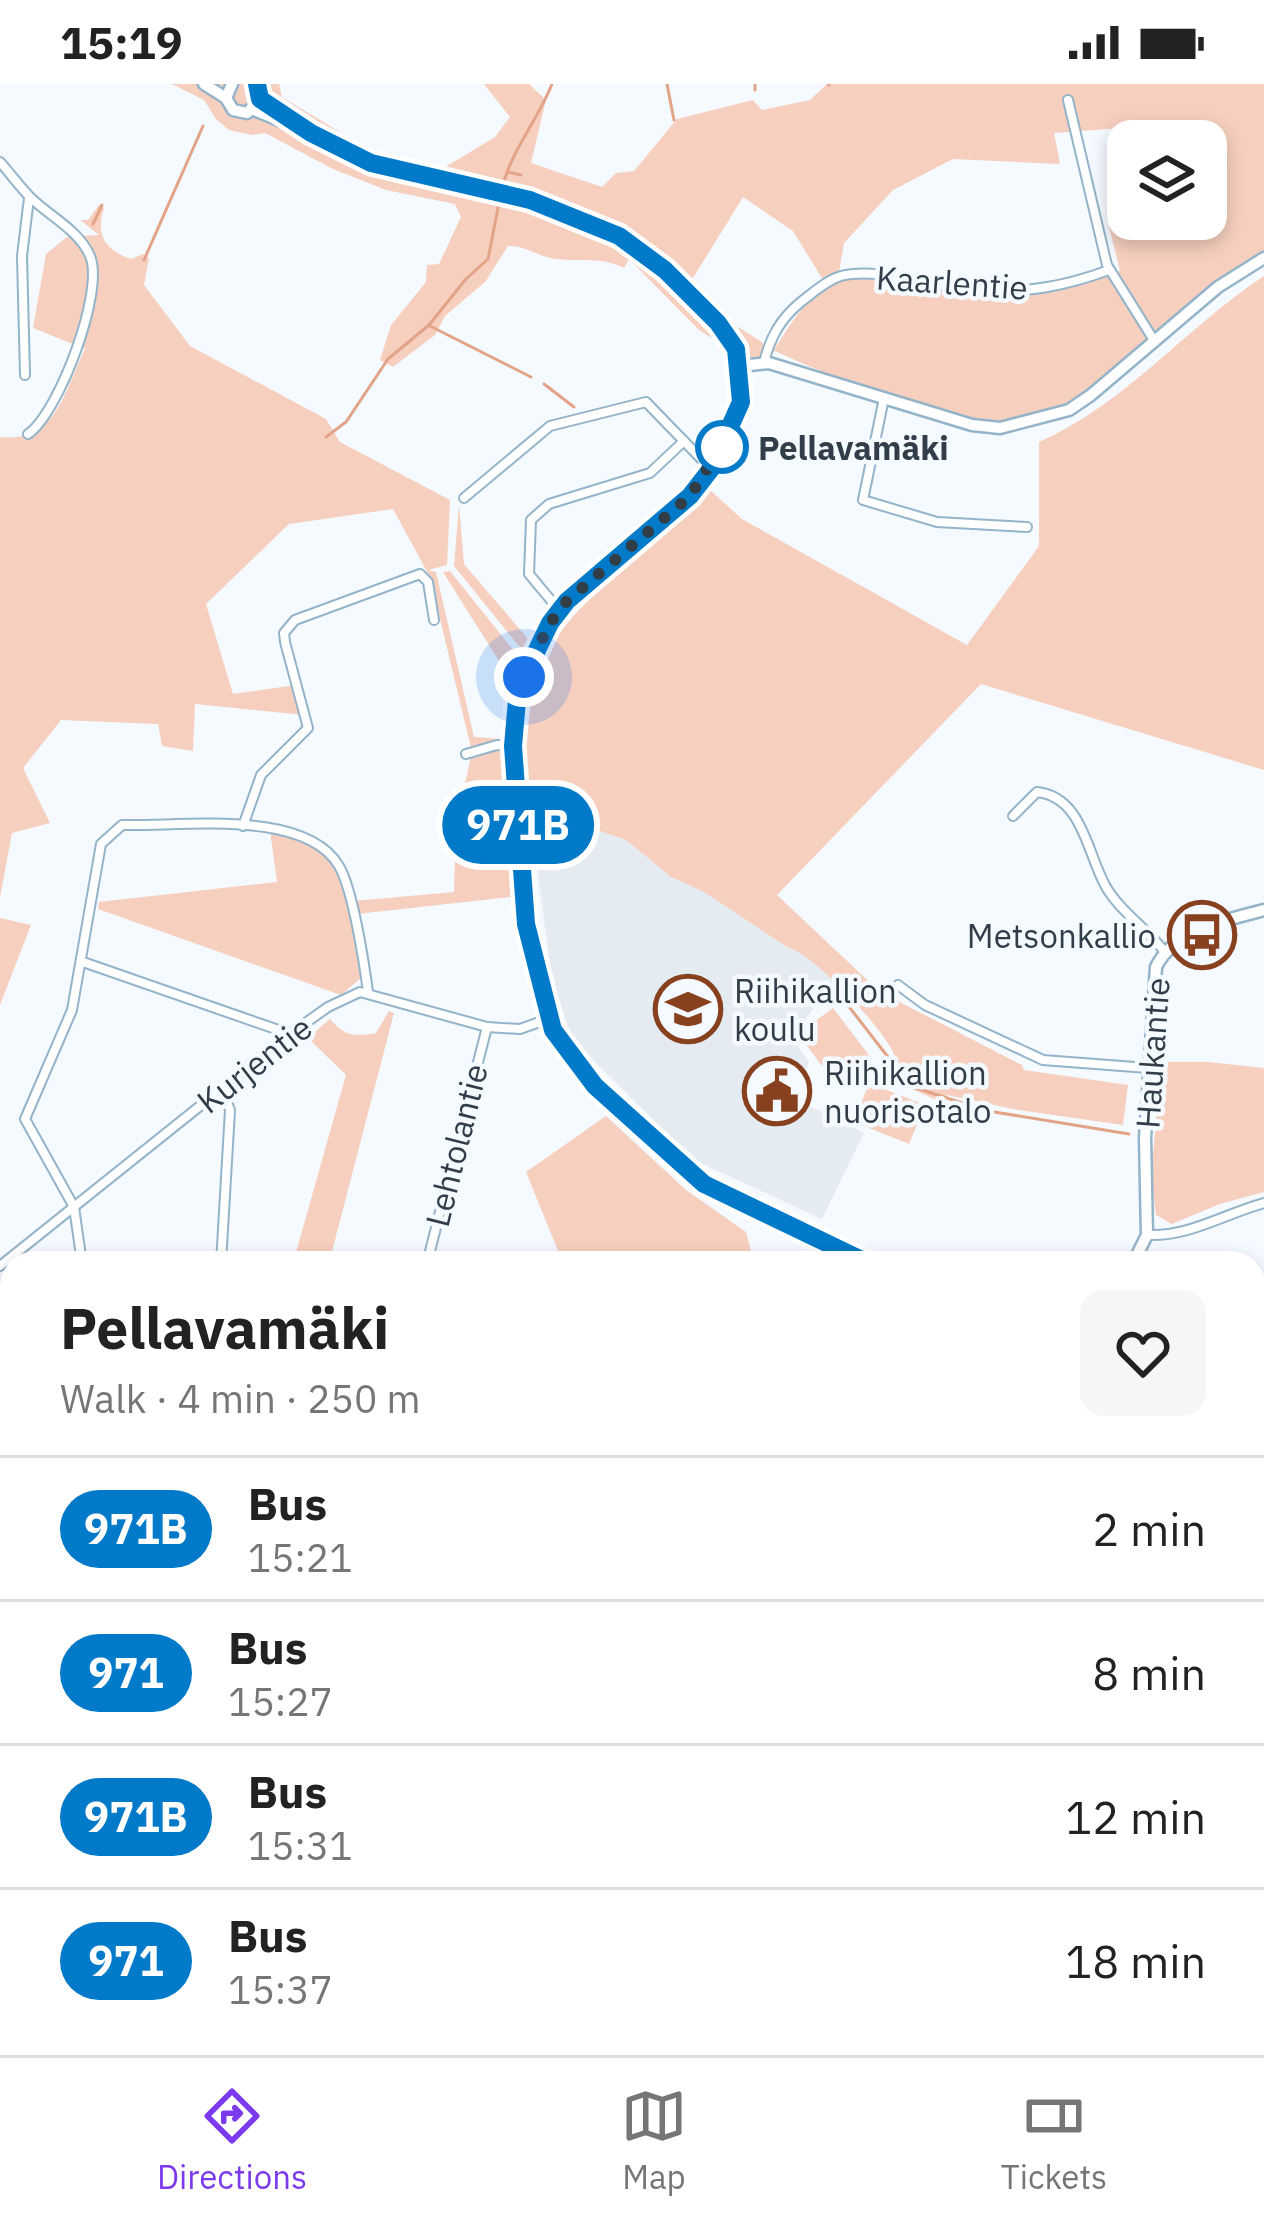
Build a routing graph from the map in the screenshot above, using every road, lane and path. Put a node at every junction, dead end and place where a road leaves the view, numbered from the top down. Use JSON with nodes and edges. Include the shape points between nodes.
{"nodes":[{"id":1,"x":204,"y":84,"type":"edge"},
{"id":2,"x":229,"y":88,"type":"edge"},
{"id":3,"x":256,"y":93,"type":"edge"},
{"id":4,"x":1068,"y":100,"type":"dead end"},
{"id":5,"x":0,"y":162,"type":"edge"},
{"id":6,"x":29,"y":196,"type":"junction"},
{"id":7,"x":1264,"y":258,"type":"edge"},
{"id":8,"x":1109,"y":270,"type":"junction"},
{"id":9,"x":1156,"y":343,"type":"junction"},
{"id":10,"x":764,"y":363,"type":"junction"},
{"id":11,"x":740,"y":365,"type":"junction"},
{"id":12,"x":25,"y":375,"type":"dead end"},
{"id":13,"x":884,"y":398,"type":"junction"},
{"id":14,"x":28,"y":434,"type":"dead end"},
{"id":15,"x":684,"y":441,"type":"junction"},
{"id":16,"x":711,"y":469,"type":"junction"},
{"id":17,"x":464,"y":498,"type":"dead end"},
{"id":18,"x":1027,"y":527,"type":"dead end"},
{"id":19,"x":560,"y":610,"type":"junction"},
{"id":20,"x":434,"y":620,"type":"dead end"},
{"id":21,"x":513,"y":746,"type":"junction"},
{"id":22,"x":466,"y":754,"type":"dead end"},
{"id":23,"x":1012,"y":816,"type":"dead end"},
{"id":24,"x":243,"y":826,"type":"junction"},
{"id":25,"x":1264,"y":910,"type":"edge"},
{"id":26,"x":1164,"y":951,"type":"junction"},
{"id":27,"x":83,"y":962,"type":"junction"},
{"id":28,"x":898,"y":985,"type":"dead end"},
{"id":29,"x":368,"y":992,"type":"junction"},
{"id":30,"x":548,"y":1019,"type":"junction"},
{"id":31,"x":487,"y":1028,"type":"junction"},
{"id":32,"x":290,"y":1034,"type":"junction"},
{"id":33,"x":1148,"y":1068,"type":"junction"},
{"id":34,"x":222,"y":1090,"type":"junction"},
{"id":35,"x":1264,"y":1203,"type":"edge"},
{"id":36,"x":74,"y":1207,"type":"junction"},
{"id":37,"x":1147,"y":1235,"type":"junction"},
{"id":38,"x":19,"y":1251,"type":"edge"},
{"id":39,"x":80,"y":1251,"type":"edge"},
{"id":40,"x":221,"y":1251,"type":"edge"},
{"id":41,"x":430,"y":1251,"type":"edge"},
{"id":42,"x":844,"y":1251,"type":"edge"},
{"id":43,"x":1139,"y":1251,"type":"edge"}],
"edges":[{"from":1,"to":2,"type":"street"},
{"from":2,"to":3,"type":"street","via":[[229,105],[240,113]]},
{"from":3,"to":11,"type":"street","via":[[371,163],[530,200],[644,252],[730,337]]},
{"from":4,"to":8,"type":"street"},
{"from":5,"to":6,"type":"street"},
{"from":6,"to":12,"type":"street"},
{"from":6,"to":14,"type":"street","via":[[84,245],[93,280],[75,358],[42,424]]},
{"from":7,"to":9,"type":"street"},
{"from":8,"to":9,"type":"street"},
{"from":8,"to":10,"type":"street","name":"Kaarlentie","via":[[1028,291],[845,275],[783,318]]},
{"from":9,"to":13,"type":"street","via":[[1069,410],[1020,425],[972,424]]},
{"from":10,"to":11,"type":"street"},
{"from":10,"to":13,"type":"street"},
{"from":11,"to":16,"type":"street","via":[[741,402]]},
{"from":13,"to":18,"type":"street","via":[[862,500],[937,523]]},
{"from":15,"to":16,"type":"street"},
{"from":15,"to":17,"type":"street","via":[[646,402],[550,426]]},
{"from":15,"to":19,"type":"street","via":[[650,473],[549,503],[531,520],[529,574]]},
{"from":16,"to":19,"type":"street"},
{"from":19,"to":21,"type":"street","via":[[524,677]]},
{"from":20,"to":24,"type":"street","via":[[420,574],[288,626],[285,642],[308,728],[261,775]]},
{"from":21,"to":22,"type":"street"},
{"from":21,"to":30,"type":"street","via":[[522,897]]},
{"from":23,"to":26,"type":"street","via":[[1037,792],[1072,809],[1108,891]]},
{"from":24,"to":27,"type":"street","via":[[122,825],[100,844]]},
{"from":24,"to":29,"type":"street","via":[[284,830],[324,847],[341,869]]},
{"from":25,"to":26,"type":"street","name":"Haukantie"},
{"from":26,"to":33,"type":"street","name":"Haukantie","via":[[1153,976]]},
{"from":27,"to":32,"type":"street"},
{"from":27,"to":36,"type":"street","via":[[72,1010],[25,1119]]},
{"from":28,"to":33,"type":"street","via":[[1042,1060]]},
{"from":29,"to":31,"type":"street"},
{"from":29,"to":32,"type":"street","name":"Kurjentie","via":[[328,1006]]},
{"from":30,"to":31,"type":"street"},
{"from":30,"to":42,"type":"street","via":[[595,1086],[692,1176]]},
{"from":31,"to":41,"type":"street","name":"Lehtolantie"},
{"from":32,"to":34,"type":"street","name":"Kurjentie"},
{"from":33,"to":37,"type":"street","name":"Haukantie"},
{"from":34,"to":36,"type":"street","name":"Kurjentie"},
{"from":34,"to":40,"type":"street","via":[[230,1110]]},
{"from":35,"to":37,"type":"street","via":[[1180,1234]]},
{"from":36,"to":38,"type":"street","name":"Kurjentie"},
{"from":36,"to":39,"type":"street"},
{"from":37,"to":43,"type":"street","name":"Haukantie"}]}
